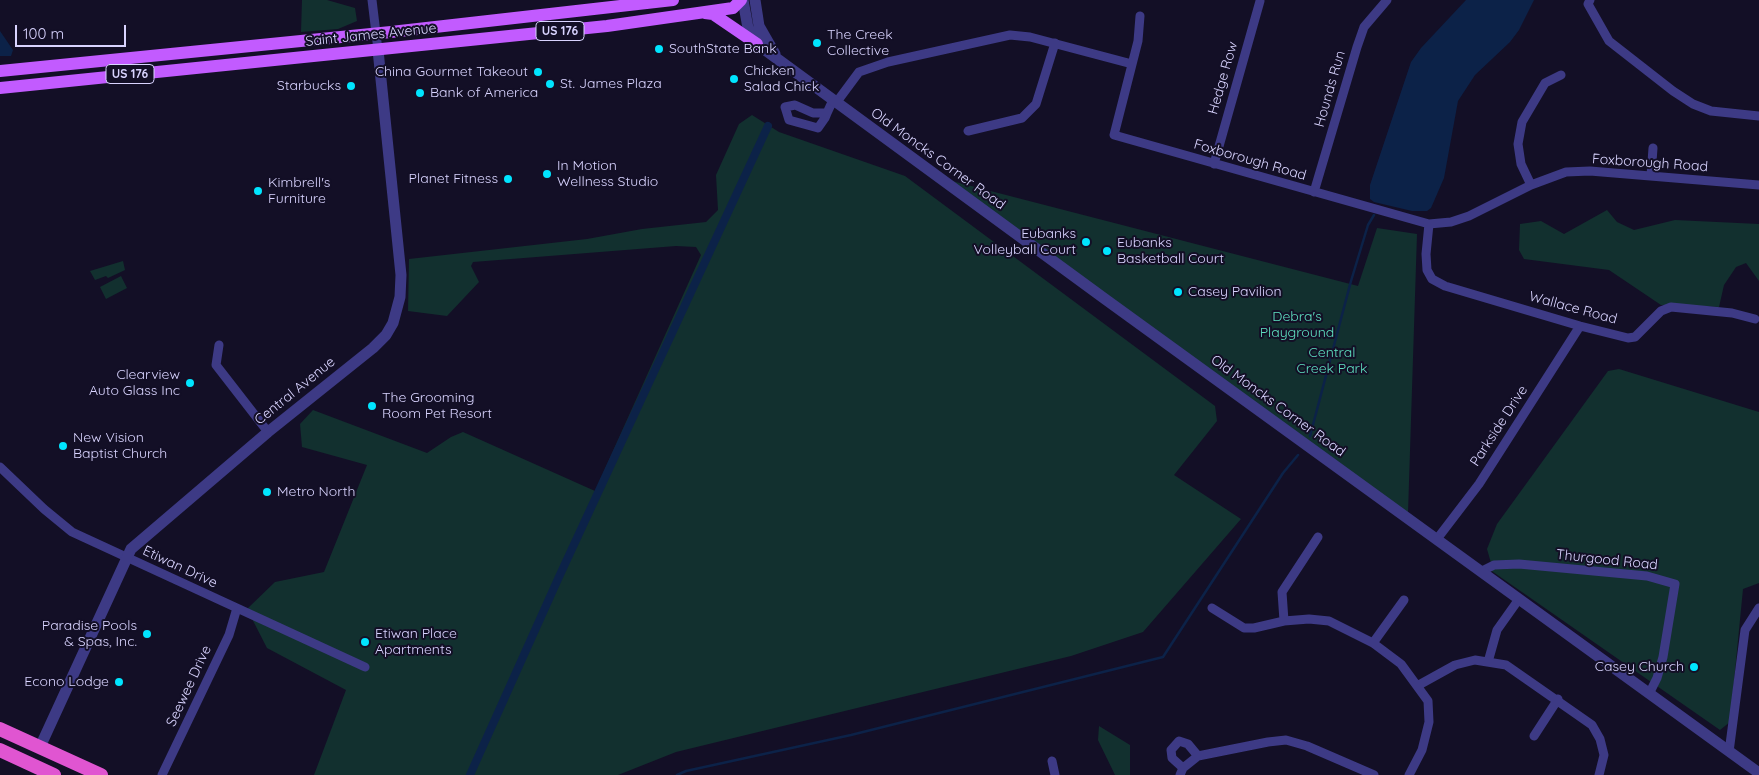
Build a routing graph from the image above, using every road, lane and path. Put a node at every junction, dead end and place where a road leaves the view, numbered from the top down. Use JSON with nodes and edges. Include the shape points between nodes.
{"nodes":[{"id":1,"x":372,"y":0,"type":"edge"},
{"id":2,"x":673,"y":0,"type":"edge"},
{"id":3,"x":742,"y":0,"type":"edge"},
{"id":4,"x":755,"y":0,"type":"edge"},
{"id":5,"x":1260,"y":0,"type":"edge"},
{"id":6,"x":1387,"y":0,"type":"edge"},
{"id":7,"x":1589,"y":2,"type":"edge"},
{"id":8,"x":1377,"y":3,"type":"edge"},
{"id":9,"x":702,"y":13,"type":"junction"},
{"id":10,"x":1140,"y":16,"type":"dead end"},
{"id":11,"x":377,"y":34,"type":"junction"},
{"id":12,"x":757,"y":44,"type":"junction"},
{"id":13,"x":1054,"y":44,"type":"junction"},
{"id":14,"x":378,"y":50,"type":"junction"},
{"id":15,"x":780,"y":61,"type":"junction"},
{"id":16,"x":1132,"y":64,"type":"junction"},
{"id":17,"x":0,"y":71,"type":"edge"},
{"id":18,"x":1561,"y":75,"type":"dead end"},
{"id":19,"x":0,"y":88,"type":"edge"},
{"id":20,"x":834,"y":102,"type":"junction"},
{"id":21,"x":827,"y":113,"type":"dead end"},
{"id":22,"x":1759,"y":116,"type":"edge"},
{"id":23,"x":968,"y":131,"type":"dead end"},
{"id":24,"x":1653,"y":148,"type":"dead end"},
{"id":25,"x":1214,"y":164,"type":"junction"},
{"id":26,"x":1651,"y":176,"type":"junction"},
{"id":27,"x":1531,"y":185,"type":"junction"},
{"id":28,"x":1759,"y":185,"type":"edge"},
{"id":29,"x":1314,"y":192,"type":"junction"},
{"id":30,"x":1429,"y":224,"type":"junction"},
{"id":31,"x":1755,"y":319,"type":"dead end"},
{"id":32,"x":1580,"y":326,"type":"junction"},
{"id":33,"x":219,"y":345,"type":"dead end"},
{"id":34,"x":268,"y":432,"type":"junction"},
{"id":35,"x":0,"y":467,"type":"edge"},
{"id":36,"x":1318,"y":537,"type":"dead end"},
{"id":37,"x":1437,"y":539,"type":"junction"},
{"id":38,"x":126,"y":558,"type":"junction"},
{"id":39,"x":1482,"y":571,"type":"junction"},
{"id":40,"x":1519,"y":599,"type":"junction"},
{"id":41,"x":1404,"y":600,"type":"dead end"},
{"id":42,"x":237,"y":608,"type":"junction"},
{"id":43,"x":1212,"y":608,"type":"dead end"},
{"id":44,"x":1759,"y":608,"type":"edge"},
{"id":45,"x":1284,"y":621,"type":"junction"},
{"id":46,"x":1373,"y":643,"type":"junction"},
{"id":47,"x":1488,"y":662,"type":"junction"},
{"id":48,"x":365,"y":667,"type":"dead end"},
{"id":49,"x":1417,"y":686,"type":"junction"},
{"id":50,"x":1649,"y":694,"type":"junction"},
{"id":51,"x":1558,"y":699,"type":"junction"},
{"id":52,"x":0,"y":729,"type":"edge"},
{"id":53,"x":1534,"y":736,"type":"dead end"},
{"id":54,"x":40,"y":748,"type":"junction"},
{"id":55,"x":0,"y":750,"type":"edge"},
{"id":56,"x":1729,"y":752,"type":"junction"},
{"id":57,"x":1198,"y":756,"type":"junction"},
{"id":58,"x":1052,"y":761,"type":"dead end"},
{"id":59,"x":1182,"y":772,"type":"edge"},
{"id":60,"x":1759,"y":773,"type":"edge"},
{"id":61,"x":54,"y":775,"type":"edge"},
{"id":62,"x":60,"y":775,"type":"edge"},
{"id":63,"x":101,"y":775,"type":"edge"},
{"id":64,"x":162,"y":775,"type":"edge"},
{"id":65,"x":1056,"y":775,"type":"edge"},
{"id":66,"x":1374,"y":775,"type":"edge"},
{"id":67,"x":1409,"y":775,"type":"edge"},
{"id":68,"x":1599,"y":775,"type":"edge"}],
"edges":[{"from":1,"to":11,"type":"street","name":"Central Avenue"},
{"from":2,"to":11,"type":"main road","name":"Saint James Avenue"},
{"from":3,"to":9,"type":"main road","name":"Saint James Avenue","number":"US 176","via":[[733,8]]},
{"from":3,"to":12,"type":"street","via":[[748,28]]},
{"from":4,"to":15,"type":"street","via":[[759,26]]},
{"from":5,"to":25,"type":"street","name":"Hedge Row"},
{"from":6,"to":8,"type":"street","name":"Hounds Run"},
{"from":7,"to":22,"type":"street","via":[[1609,41],[1693,104],[1711,112]]},
{"from":8,"to":29,"type":"street","name":"Hounds Run","via":[[1356,47]]},
{"from":9,"to":12,"type":"main road","via":[[713,14]]},
{"from":9,"to":14,"type":"main road","name":"Saint James Avenue","number":"US 176"},
{"from":10,"to":16,"type":"street"},
{"from":11,"to":14,"type":"street","name":"Central Avenue"},
{"from":11,"to":17,"type":"main road","name":"Saint James Avenue"},
{"from":12,"to":15,"type":"street","name":"Old Moncks Corner Road"},
{"from":13,"to":16,"type":"street"},
{"from":13,"to":20,"type":"street","via":[[1010,35],[888,62],[859,72]]},
{"from":13,"to":23,"type":"street","via":[[1036,104],[1022,118]]},
{"from":14,"to":19,"type":"main road","name":"Saint James Avenue","number":"US 176"},
{"from":14,"to":34,"type":"street","name":"Central Avenue","via":[[400,275],[396,314],[386,335],[371,349]]},
{"from":15,"to":20,"type":"street","name":"Old Moncks Corner Road"},
{"from":16,"to":25,"type":"street","name":"Foxborough Road","via":[[1114,135]]},
{"from":18,"to":27,"type":"street","via":[[1545,83],[1522,122],[1518,144],[1521,164]]},
{"from":20,"to":21,"type":"street"},
{"from":20,"to":37,"type":"street","name":"Old Moncks Corner Road"},
{"from":24,"to":26,"type":"street"},
{"from":25,"to":29,"type":"street","name":"Foxborough Road"},
{"from":26,"to":27,"type":"street","name":"Foxborough Road","via":[[1566,172]]},
{"from":26,"to":28,"type":"street","name":"Foxborough Road"},
{"from":27,"to":30,"type":"street","name":"Foxborough Road","via":[[1469,216]]},
{"from":29,"to":30,"type":"street","name":"Foxborough Road"},
{"from":30,"to":32,"type":"street","name":"Wallace Road","via":[[1426,254],[1427,270],[1432,279]]},
{"from":31,"to":32,"type":"street","name":"Wallace Road","via":[[1732,312],[1671,307],[1661,311],[1635,337]]},
{"from":32,"to":37,"type":"street","name":"Parkside Drive","via":[[1479,484]]},
{"from":33,"to":34,"type":"street","via":[[216,365]]},
{"from":34,"to":38,"type":"street","name":"Central Avenue","via":[[156,525]]},
{"from":35,"to":38,"type":"street","name":"Etiwan Drive","via":[[72,532]]},
{"from":36,"to":45,"type":"street","via":[[1282,592]]},
{"from":37,"to":39,"type":"street","name":"Old Moncks Corner Road"},
{"from":38,"to":42,"type":"street","name":"Etiwan Drive"},
{"from":38,"to":54,"type":"street","name":"Central Avenue"},
{"from":39,"to":40,"type":"street","name":"Old Moncks Corner Road"},
{"from":39,"to":50,"type":"street","name":"Thurgood Road","via":[[1494,565],[1519,564],[1647,576],[1675,584],[1663,657]]},
{"from":40,"to":47,"type":"street","via":[[1497,630]]},
{"from":40,"to":50,"type":"street","name":"Old Moncks Corner Road"},
{"from":41,"to":46,"type":"street"},
{"from":42,"to":48,"type":"street","name":"Etiwan Drive"},
{"from":42,"to":64,"type":"street","name":"Seewee Drive","via":[[229,634]]},
{"from":43,"to":45,"type":"street","via":[[1244,628]]},
{"from":44,"to":56,"type":"street","via":[[1744,630]]},
{"from":45,"to":46,"type":"street","via":[[1329,621]]},
{"from":46,"to":49,"type":"street","via":[[1401,664]]},
{"from":47,"to":49,"type":"street","via":[[1475,660],[1455,665]]},
{"from":47,"to":51,"type":"street","via":[[1506,665]]},
{"from":49,"to":67,"type":"street","via":[[1428,701],[1429,722],[1422,750]]},
{"from":50,"to":56,"type":"street","name":"Old Moncks Corner Road"},
{"from":51,"to":53,"type":"street"},
{"from":51,"to":68,"type":"street","via":[[1592,725],[1600,739],[1604,755]]},
{"from":52,"to":54,"type":"highway"},
{"from":54,"to":55,"type":"highway","via":[[22,752]]},
{"from":54,"to":62,"type":"highway","via":[[47,764]]},
{"from":54,"to":63,"type":"highway"},
{"from":55,"to":61,"type":"highway"},
{"from":56,"to":60,"type":"street","name":"Old Moncks Corner Road"},
{"from":57,"to":59,"type":"street"},
{"from":57,"to":59,"type":"street","via":[[1188,744],[1179,741],[1174,744],[1172,758]]},
{"from":57,"to":66,"type":"street","via":[[1286,740]]},
{"from":58,"to":65,"type":"street"}]}
